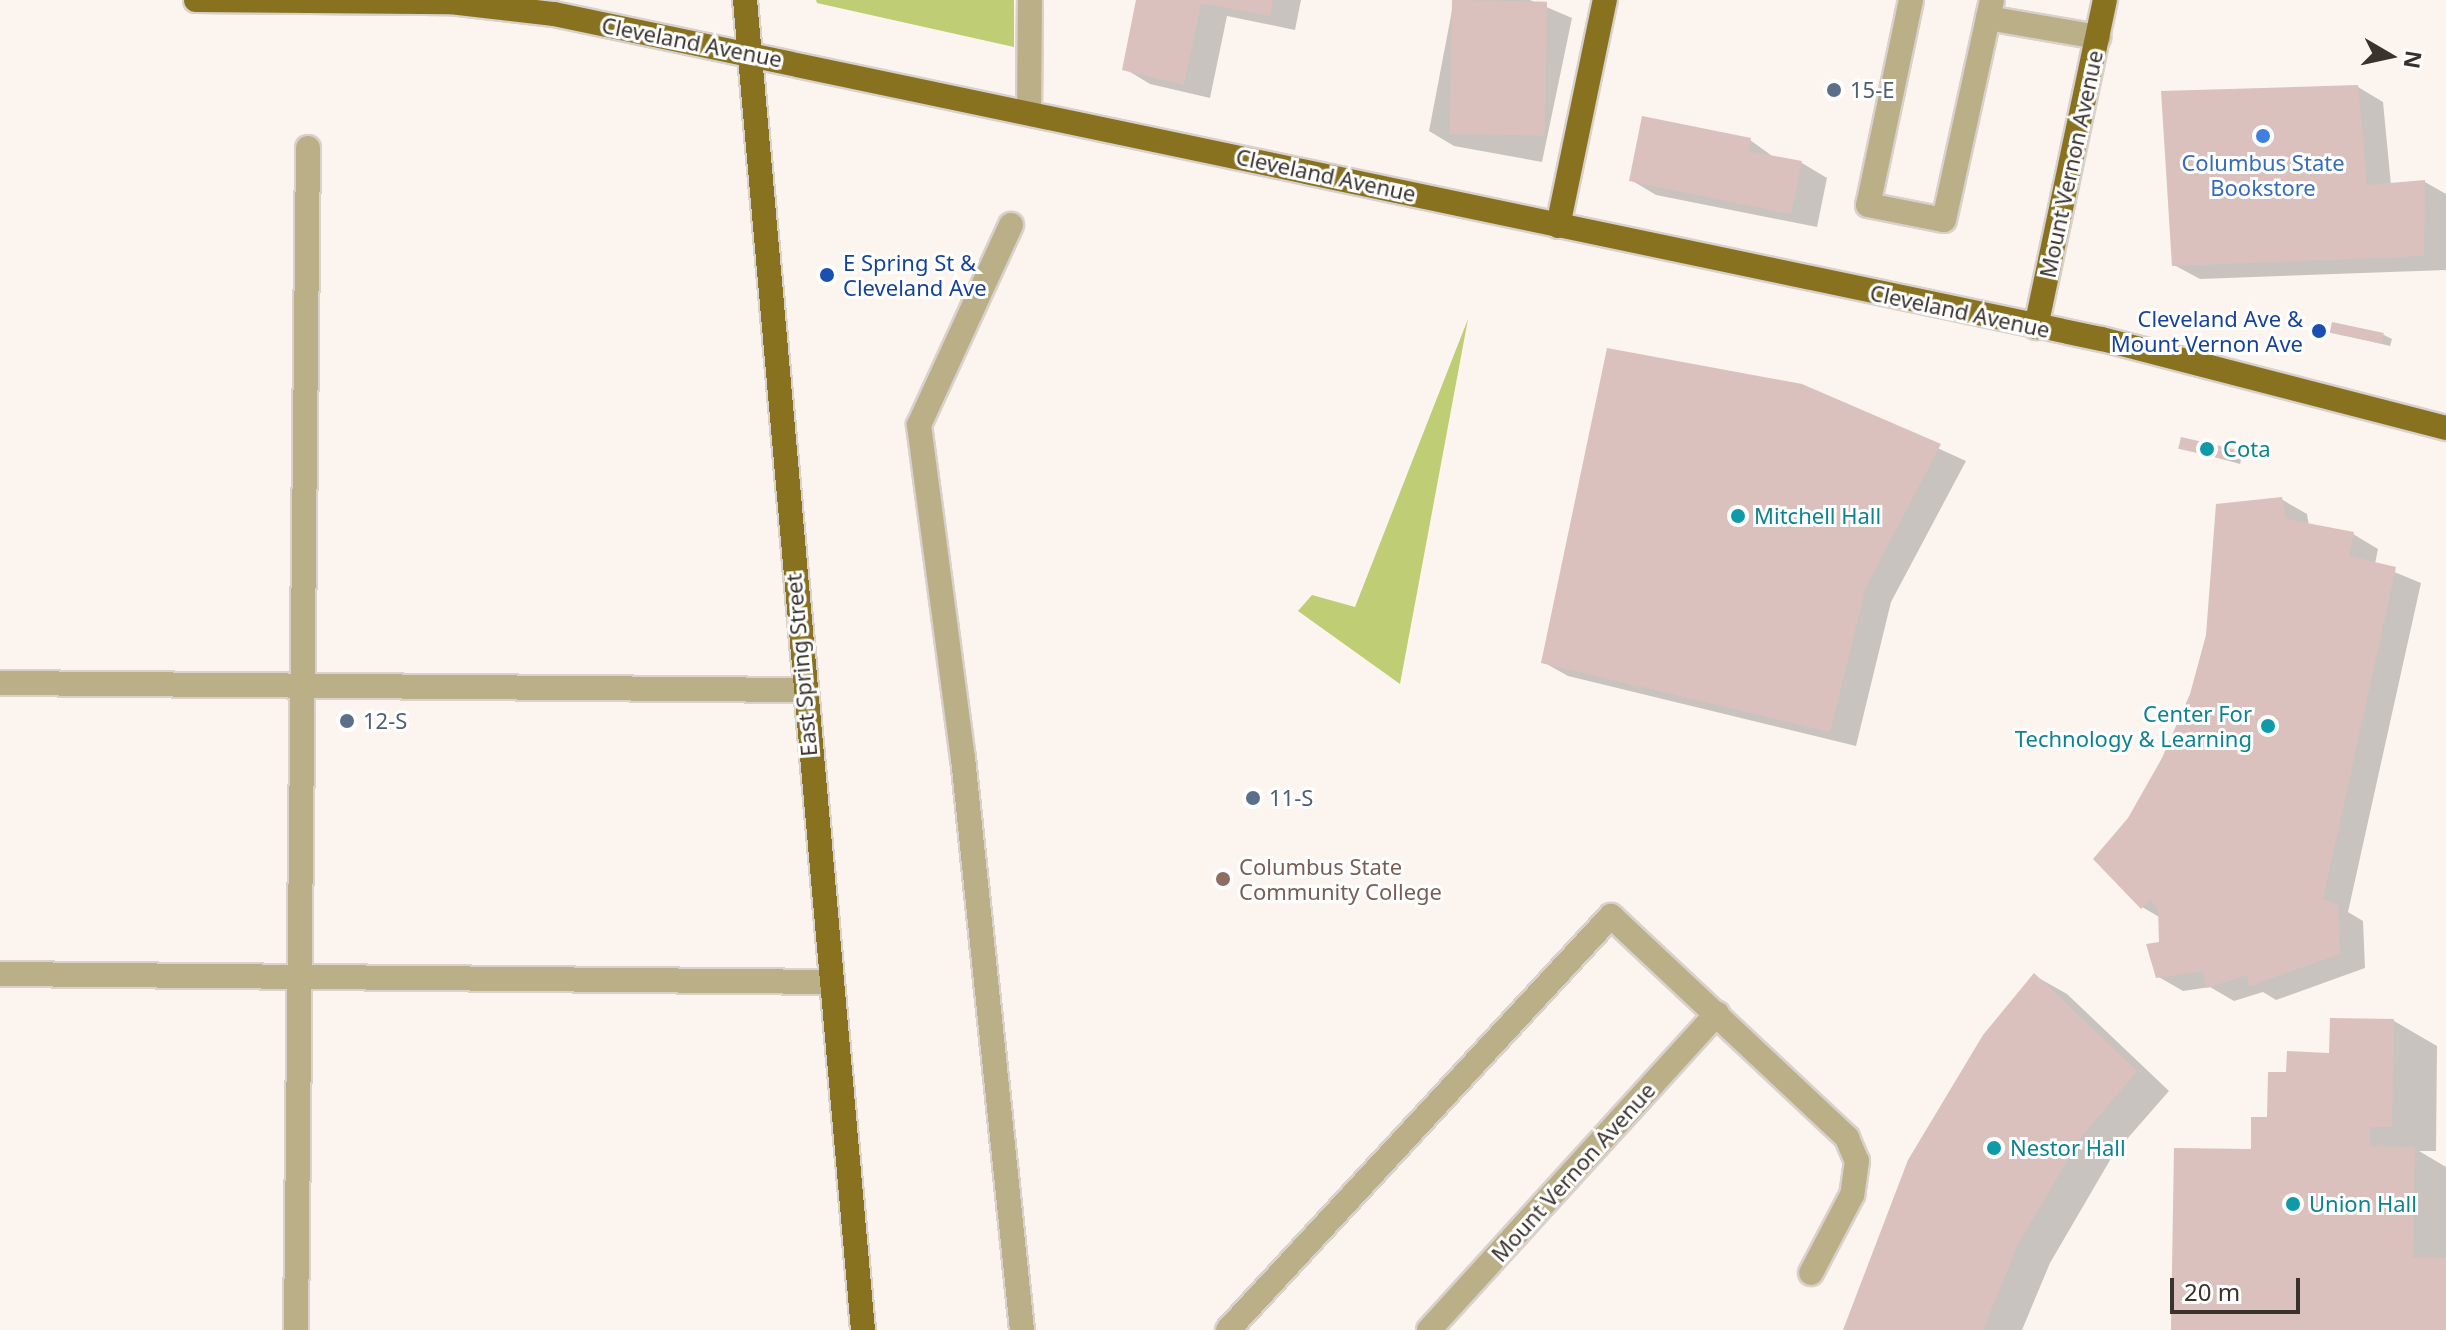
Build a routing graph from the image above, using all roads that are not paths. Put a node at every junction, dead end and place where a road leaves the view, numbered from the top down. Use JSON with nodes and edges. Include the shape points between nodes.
{"nodes":[{"id":1,"x":196,"y":0,"type":"edge"},
{"id":2,"x":745,"y":0,"type":"edge"},
{"id":3,"x":1030,"y":0,"type":"edge"},
{"id":4,"x":1605,"y":0,"type":"edge"},
{"id":5,"x":1911,"y":0,"type":"edge"},
{"id":6,"x":2105,"y":0,"type":"edge"},
{"id":7,"x":1990,"y":9,"type":"edge"},
{"id":8,"x":2098,"y":37,"type":"junction"},
{"id":9,"x":751,"y":54,"type":"junction"},
{"id":10,"x":1029,"y":111,"type":"junction"},
{"id":11,"x":308,"y":148,"type":"dead end"},
{"id":12,"x":1011,"y":225,"type":"dead end"},
{"id":13,"x":1558,"y":226,"type":"junction"},
{"id":14,"x":2036,"y":327,"type":"junction"},
{"id":15,"x":2446,"y":428,"type":"edge"},
{"id":16,"x":0,"y":683,"type":"edge"},
{"id":17,"x":303,"y":685,"type":"junction"},
{"id":18,"x":804,"y":690,"type":"junction"},
{"id":19,"x":0,"y":974,"type":"edge"},
{"id":20,"x":300,"y":977,"type":"junction"},
{"id":21,"x":831,"y":982,"type":"junction"},
{"id":22,"x":1717,"y":1013,"type":"junction"},
{"id":23,"x":1811,"y":1273,"type":"dead end"},
{"id":24,"x":296,"y":1330,"type":"edge"},
{"id":25,"x":863,"y":1330,"type":"edge"},
{"id":26,"x":1022,"y":1330,"type":"edge"},
{"id":27,"x":1228,"y":1330,"type":"edge"},
{"id":28,"x":1429,"y":1330,"type":"edge"}],
"edges":[{"from":1,"to":9,"type":"main road","name":"Cleveland Avenue","via":[[502,6]]},
{"from":2,"to":9,"type":"main road","name":"East Spring Street"},
{"from":3,"to":10,"type":"street"},
{"from":4,"to":13,"type":"main road"},
{"from":5,"to":7,"type":"street","via":[[1868,205],[1944,220]]},
{"from":6,"to":8,"type":"main road","name":"Mount Vernon Avenue"},
{"from":7,"to":8,"type":"street"},
{"from":8,"to":14,"type":"main road","name":"Mount Vernon Avenue"},
{"from":9,"to":10,"type":"main road","name":"Cleveland Avenue"},
{"from":9,"to":18,"type":"main road","name":"East Spring Street"},
{"from":10,"to":13,"type":"main road","name":"Cleveland Avenue"},
{"from":11,"to":17,"type":"street"},
{"from":12,"to":26,"type":"street","via":[[919,425],[963,758]]},
{"from":13,"to":14,"type":"main road","name":"Cleveland Avenue"},
{"from":14,"to":15,"type":"main road","name":"Cleveland Avenue","via":[[2102,339]]},
{"from":16,"to":17,"type":"street"},
{"from":17,"to":18,"type":"street"},
{"from":17,"to":20,"type":"street"},
{"from":18,"to":21,"type":"main road","name":"East Spring Street"},
{"from":19,"to":20,"type":"street"},
{"from":20,"to":21,"type":"street"},
{"from":20,"to":24,"type":"street"},
{"from":21,"to":25,"type":"main road","name":"East Spring Street"},
{"from":22,"to":23,"type":"street","via":[[1847,1138],[1857,1161],[1852,1195]]},
{"from":22,"to":27,"type":"street","via":[[1611,916]]},
{"from":22,"to":28,"type":"street","name":"Mount Vernon Avenue"}]}
